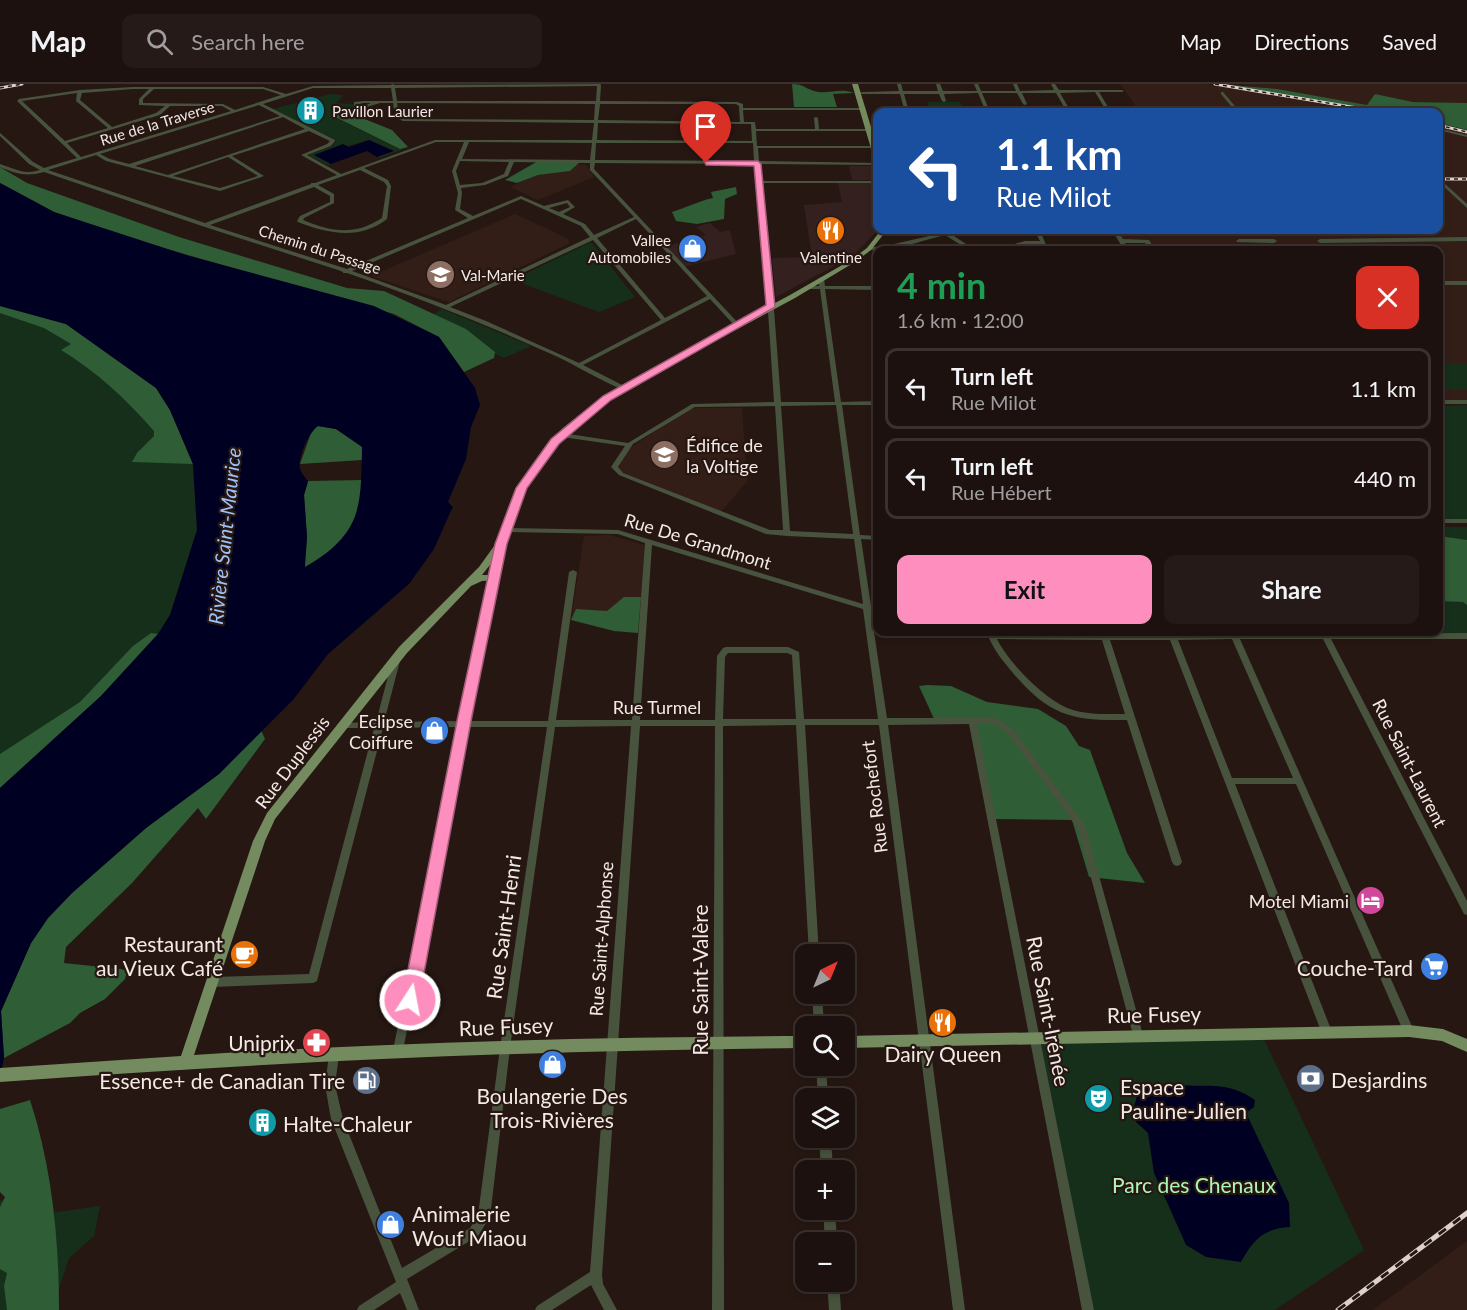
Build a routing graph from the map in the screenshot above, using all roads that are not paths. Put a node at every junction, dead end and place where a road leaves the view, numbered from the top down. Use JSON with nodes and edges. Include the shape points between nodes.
{"nodes":[{"id":1,"x":855,"y":84,"type":"edge"},
{"id":2,"x":860,"y":84,"type":"edge"},
{"id":3,"x":899,"y":84,"type":"edge"},
{"id":4,"x":938,"y":84,"type":"edge"},
{"id":5,"x":976,"y":84,"type":"edge"},
{"id":6,"x":1015,"y":84,"type":"edge"},
{"id":7,"x":1053,"y":84,"type":"edge"},
{"id":8,"x":393,"y":85,"type":"edge"},
{"id":9,"x":600,"y":85,"type":"edge"},
{"id":10,"x":153,"y":88,"type":"junction"},
{"id":11,"x":80,"y":91,"type":"junction"},
{"id":12,"x":979,"y":91,"type":"junction"},
{"id":13,"x":1018,"y":91,"type":"junction"},
{"id":14,"x":1057,"y":91,"type":"junction"},
{"id":15,"x":1096,"y":91,"type":"junction"},
{"id":16,"x":1122,"y":91,"type":"dead end"},
{"id":17,"x":901,"y":92,"type":"junction"},
{"id":18,"x":940,"y":92,"type":"junction"},
{"id":19,"x":862,"y":93,"type":"junction"},
{"id":20,"x":1222,"y":93,"type":"dead end"},
{"id":21,"x":284,"y":95,"type":"junction"},
{"id":22,"x":944,"y":101,"type":"dead end"},
{"id":23,"x":380,"y":102,"type":"dead end"},
{"id":24,"x":395,"y":102,"type":"junction"},
{"id":25,"x":599,"y":102,"type":"junction"},
{"id":26,"x":258,"y":103,"type":"junction"},
{"id":27,"x":1024,"y":104,"type":"dead end"},
{"id":28,"x":168,"y":105,"type":"junction"},
{"id":29,"x":741,"y":106,"type":"junction"},
{"id":30,"x":863,"y":107,"type":"junction"},
{"id":31,"x":906,"y":108,"type":"edge"},
{"id":32,"x":986,"y":108,"type":"edge"},
{"id":33,"x":1067,"y":108,"type":"edge"},
{"id":34,"x":1107,"y":108,"type":"edge"},
{"id":35,"x":1235,"y":108,"type":"edge"},
{"id":36,"x":235,"y":111,"type":"junction"},
{"id":37,"x":283,"y":116,"type":"junction"},
{"id":38,"x":816,"y":118,"type":"dead end"},
{"id":39,"x":596,"y":121,"type":"junction"},
{"id":40,"x":742,"y":122,"type":"junction"},
{"id":41,"x":111,"y":128,"type":"junction"},
{"id":42,"x":309,"y":129,"type":"junction"},
{"id":43,"x":754,"y":130,"type":"junction"},
{"id":44,"x":817,"y":130,"type":"junction"},
{"id":45,"x":869,"y":130,"type":"junction"},
{"id":46,"x":873,"y":130,"type":"edge"},
{"id":47,"x":1443,"y":130,"type":"edge"},
{"id":48,"x":0,"y":134,"type":"edge"},
{"id":49,"x":1467,"y":136,"type":"edge"},
{"id":50,"x":466,"y":141,"type":"junction"},
{"id":51,"x":593,"y":141,"type":"junction"},
{"id":52,"x":63,"y":143,"type":"junction"},
{"id":53,"x":756,"y":144,"type":"junction"},
{"id":54,"x":873,"y":144,"type":"edge"},
{"id":55,"x":873,"y":147,"type":"edge"},
{"id":56,"x":97,"y":154,"type":"junction"},
{"id":57,"x":229,"y":156,"type":"junction"},
{"id":58,"x":81,"y":159,"type":"junction"},
{"id":59,"x":458,"y":160,"type":"junction"},
{"id":60,"x":512,"y":160,"type":"junction"},
{"id":61,"x":591,"y":162,"type":"junction"},
{"id":62,"x":873,"y":163,"type":"edge"},
{"id":63,"x":758,"y":164,"type":"junction"},
{"id":64,"x":0,"y":165,"type":"edge"},
{"id":65,"x":129,"y":166,"type":"junction"},
{"id":66,"x":359,"y":168,"type":"junction"},
{"id":67,"x":44,"y":170,"type":"junction"},
{"id":68,"x":340,"y":175,"type":"junction"},
{"id":69,"x":167,"y":176,"type":"junction"},
{"id":70,"x":759,"y":182,"type":"junction"},
{"id":71,"x":873,"y":182,"type":"edge"},
{"id":72,"x":1443,"y":183,"type":"dead end"},
{"id":73,"x":313,"y":184,"type":"junction"},
{"id":74,"x":459,"y":187,"type":"junction"},
{"id":75,"x":545,"y":207,"type":"junction"},
{"id":76,"x":1467,"y":207,"type":"edge"},
{"id":77,"x":559,"y":214,"type":"junction"},
{"id":78,"x":471,"y":217,"type":"junction"},
{"id":79,"x":637,"y":217,"type":"junction"},
{"id":80,"x":204,"y":225,"type":"junction"},
{"id":81,"x":881,"y":234,"type":"edge"},
{"id":82,"x":934,"y":234,"type":"edge"},
{"id":83,"x":948,"y":234,"type":"edge"},
{"id":84,"x":1039,"y":234,"type":"edge"},
{"id":85,"x":1117,"y":234,"type":"edge"},
{"id":86,"x":593,"y":237,"type":"junction"},
{"id":87,"x":1467,"y":239,"type":"edge"},
{"id":88,"x":1121,"y":241,"type":"junction"},
{"id":89,"x":1239,"y":241,"type":"dead end"},
{"id":90,"x":1263,"y":241,"type":"junction"},
{"id":91,"x":1274,"y":241,"type":"dead end"},
{"id":92,"x":1320,"y":241,"type":"dead end"},
{"id":93,"x":1042,"y":243,"type":"junction"},
{"id":94,"x":892,"y":246,"type":"edge"},
{"id":95,"x":966,"y":246,"type":"edge"},
{"id":96,"x":1015,"y":246,"type":"edge"},
{"id":97,"x":1044,"y":246,"type":"edge"},
{"id":98,"x":1124,"y":246,"type":"edge"},
{"id":99,"x":1150,"y":246,"type":"edge"},
{"id":100,"x":1266,"y":246,"type":"edge"},
{"id":101,"x":869,"y":249,"type":"junction"},
{"id":102,"x":873,"y":249,"type":"edge"},
{"id":103,"x":345,"y":272,"type":"junction"},
{"id":104,"x":1443,"y":283,"type":"edge"},
{"id":105,"x":1467,"y":283,"type":"edge"},
{"id":106,"x":822,"y":284,"type":"junction"},
{"id":107,"x":873,"y":288,"type":"edge"},
{"id":108,"x":711,"y":296,"type":"junction"},
{"id":109,"x":448,"y":306,"type":"junction"},
{"id":110,"x":771,"y":307,"type":"junction"},
{"id":111,"x":664,"y":320,"type":"junction"},
{"id":112,"x":738,"y":324,"type":"junction"},
{"id":113,"x":581,"y":364,"type":"junction"},
{"id":114,"x":624,"y":388,"type":"junction"},
{"id":115,"x":1443,"y":402,"type":"edge"},
{"id":116,"x":1467,"y":402,"type":"edge"},
{"id":117,"x":873,"y":403,"type":"edge"},
{"id":118,"x":778,"y":404,"type":"junction"},
{"id":119,"x":840,"y":404,"type":"junction"},
{"id":120,"x":562,"y":435,"type":"junction"},
{"id":121,"x":629,"y":445,"type":"junction"},
{"id":122,"x":1443,"y":521,"type":"edge"},
{"id":123,"x":1467,"y":521,"type":"edge"},
{"id":124,"x":505,"y":530,"type":"junction"},
{"id":125,"x":787,"y":534,"type":"junction"},
{"id":126,"x":858,"y":537,"type":"junction"},
{"id":127,"x":873,"y":538,"type":"edge"},
{"id":128,"x":649,"y":541,"type":"junction"},
{"id":129,"x":501,"y":544,"type":"junction"},
{"id":130,"x":573,"y":572,"type":"dead end"},
{"id":131,"x":494,"y":578,"type":"junction"},
{"id":132,"x":465,"y":586,"type":"junction"},
{"id":133,"x":867,"y":608,"type":"junction"},
{"id":134,"x":873,"y":610,"type":"edge"},
{"id":135,"x":1443,"y":635,"type":"edge"},
{"id":136,"x":992,"y":636,"type":"edge"},
{"id":137,"x":1105,"y":636,"type":"edge"},
{"id":138,"x":1173,"y":636,"type":"edge"},
{"id":139,"x":1214,"y":636,"type":"edge"},
{"id":140,"x":1239,"y":636,"type":"edge"},
{"id":141,"x":1325,"y":636,"type":"edge"},
{"id":142,"x":1467,"y":636,"type":"edge"},
{"id":143,"x":1235,"y":637,"type":"junction"},
{"id":144,"x":398,"y":656,"type":"junction"},
{"id":145,"x":1131,"y":717,"type":"junction"},
{"id":146,"x":972,"y":720,"type":"junction"},
{"id":147,"x":883,"y":722,"type":"junction"},
{"id":148,"x":720,"y":723,"type":"junction"},
{"id":149,"x":552,"y":724,"type":"junction"},
{"id":150,"x":635,"y":724,"type":"junction"},
{"id":151,"x":801,"y":724,"type":"junction"},
{"id":152,"x":342,"y":725,"type":"junction"},
{"id":153,"x":381,"y":725,"type":"junction"},
{"id":154,"x":463,"y":725,"type":"junction"},
{"id":155,"x":1229,"y":781,"type":"junction"},
{"id":156,"x":1298,"y":781,"type":"junction"},
{"id":157,"x":1177,"y":862,"type":"dead end"},
{"id":158,"x":1467,"y":911,"type":"edge"},
{"id":159,"x":813,"y":944,"type":"edge"},
{"id":160,"x":213,"y":982,"type":"junction"},
{"id":161,"x":1409,"y":1031,"type":"junction"},
{"id":162,"x":1327,"y":1032,"type":"junction"},
{"id":163,"x":1138,"y":1035,"type":"junction"},
{"id":164,"x":1035,"y":1038,"type":"junction"},
{"id":165,"x":922,"y":1041,"type":"junction"},
{"id":166,"x":717,"y":1042,"type":"junction"},
{"id":167,"x":795,"y":1042,"type":"edge"},
{"id":168,"x":855,"y":1042,"type":"edge"},
{"id":169,"x":1465,"y":1043,"type":"edge"},
{"id":170,"x":611,"y":1044,"type":"junction"},
{"id":171,"x":505,"y":1048,"type":"junction"},
{"id":172,"x":398,"y":1050,"type":"junction"},
{"id":173,"x":334,"y":1055,"type":"junction"},
{"id":174,"x":185,"y":1063,"type":"junction"},
{"id":175,"x":0,"y":1075,"type":"edge"},
{"id":176,"x":596,"y":1275,"type":"junction"},
{"id":177,"x":401,"y":1281,"type":"junction"},
{"id":178,"x":834,"y":1292,"type":"edge"},
{"id":179,"x":363,"y":1310,"type":"edge"},
{"id":180,"x":413,"y":1310,"type":"edge"},
{"id":181,"x":541,"y":1310,"type":"edge"},
{"id":182,"x":611,"y":1310,"type":"edge"},
{"id":183,"x":718,"y":1310,"type":"edge"},
{"id":184,"x":835,"y":1310,"type":"edge"},
{"id":185,"x":959,"y":1310,"type":"edge"},
{"id":186,"x":1088,"y":1310,"type":"edge"}],
"edges":[{"from":1,"to":30,"type":"main road"},
{"from":2,"to":19,"type":"main road"},
{"from":3,"to":17,"type":"street"},
{"from":4,"to":18,"type":"street"},
{"from":5,"to":12,"type":"street"},
{"from":6,"to":13,"type":"street"},
{"from":7,"to":14,"type":"street"},
{"from":8,"to":9,"type":"street","name":"Rue de la Traverse"},
{"from":8,"to":21,"type":"street","name":"Rue de la Traverse","via":[[313,87]]},
{"from":8,"to":24,"type":"street"},
{"from":9,"to":25,"type":"street"},
{"from":10,"to":11,"type":"street"},
{"from":10,"to":21,"type":"street","via":[[261,88]]},
{"from":10,"to":28,"type":"street","via":[[140,103]]},
{"from":11,"to":41,"type":"street","via":[[78,100]]},
{"from":11,"to":52,"type":"street","via":[[19,101]]},
{"from":12,"to":13,"type":"street"},
{"from":12,"to":18,"type":"street"},
{"from":12,"to":32,"type":"street"},
{"from":13,"to":14,"type":"street"},
{"from":13,"to":27,"type":"street"},
{"from":14,"to":15,"type":"street"},
{"from":14,"to":33,"type":"street"},
{"from":15,"to":16,"type":"street"},
{"from":15,"to":34,"type":"street"},
{"from":17,"to":18,"type":"street"},
{"from":17,"to":19,"type":"street"},
{"from":17,"to":31,"type":"street"},
{"from":18,"to":22,"type":"street"},
{"from":19,"to":30,"type":"main road"},
{"from":20,"to":35,"type":"street"},
{"from":21,"to":26,"type":"street","name":"Rue de la Traverse"},
{"from":23,"to":24,"type":"street"},
{"from":24,"to":25,"type":"street"},
{"from":24,"to":39,"type":"street","via":[[399,119]]},
{"from":25,"to":29,"type":"street"},
{"from":25,"to":39,"type":"street"},
{"from":26,"to":36,"type":"street","name":"Rue de la Traverse"},
{"from":26,"to":37,"type":"street"},
{"from":28,"to":36,"type":"street","via":[[223,105]]},
{"from":28,"to":41,"type":"street","via":[[158,114]]},
{"from":29,"to":30,"type":"street"},
{"from":29,"to":40,"type":"street"},
{"from":30,"to":45,"type":"main road"},
{"from":36,"to":56,"type":"street","name":"Rue de la Traverse"},
{"from":37,"to":42,"type":"street"},
{"from":37,"to":65,"type":"street"},
{"from":38,"to":44,"type":"street"},
{"from":39,"to":40,"type":"street"},
{"from":39,"to":51,"type":"street"},
{"from":40,"to":43,"type":"street","via":[[753,122]]},
{"from":41,"to":52,"type":"street"},
{"from":42,"to":57,"type":"street"},
{"from":42,"to":68,"type":"street","via":[[333,142],[303,155]]},
{"from":43,"to":44,"type":"street"},
{"from":43,"to":53,"type":"street"},
{"from":44,"to":45,"type":"street"},
{"from":45,"to":46,"type":"street"},
{"from":45,"to":54,"type":"main road"},
{"from":47,"to":49,"type":"street"},
{"from":48,"to":67,"type":"street"},
{"from":50,"to":51,"type":"street"},
{"from":50,"to":59,"type":"street"},
{"from":50,"to":66,"type":"street","via":[[431,141]]},
{"from":51,"to":53,"type":"street"},
{"from":51,"to":61,"type":"street"},
{"from":52,"to":58,"type":"street"},
{"from":53,"to":55,"type":"street"},
{"from":53,"to":63,"type":"street"},
{"from":56,"to":58,"type":"street","name":"Rue de la Traverse"},
{"from":56,"to":65,"type":"street"},
{"from":57,"to":69,"type":"street"},
{"from":57,"to":69,"type":"street","via":[[262,176],[221,190]]},
{"from":58,"to":67,"type":"street","name":"Rue de la Traverse"},
{"from":59,"to":60,"type":"street"},
{"from":59,"to":74,"type":"street","via":[[454,171]]},
{"from":60,"to":61,"type":"street"},
{"from":60,"to":74,"type":"street","via":[[505,176]]},
{"from":61,"to":63,"type":"street"},
{"from":61,"to":79,"type":"street","via":[[593,170]]},
{"from":62,"to":63,"type":"street"},
{"from":63,"to":70,"type":"street"},
{"from":64,"to":67,"type":"street","name":"Chemin du Passage","via":[[23,174]]},
{"from":65,"to":69,"type":"street"},
{"from":66,"to":68,"type":"street"},
{"from":66,"to":73,"type":"street","via":[[389,186],[384,219],[354,232],[337,234],[300,221],[332,203],[332,195]]},
{"from":67,"to":80,"type":"street","name":"Chemin du Passage"},
{"from":68,"to":73,"type":"street"},
{"from":70,"to":71,"type":"street"},
{"from":70,"to":110,"type":"street"},
{"from":72,"to":76,"type":"street"},
{"from":73,"to":80,"type":"street"},
{"from":74,"to":78,"type":"street","via":[[457,210]]},
{"from":75,"to":77,"type":"street"},
{"from":75,"to":77,"type":"street","via":[[568,201],[573,207]]},
{"from":75,"to":78,"type":"street","via":[[520,196]]},
{"from":77,"to":86,"type":"street","via":[[581,223]]},
{"from":78,"to":103,"type":"street"},
{"from":79,"to":86,"type":"street"},
{"from":79,"to":108,"type":"street"},
{"from":80,"to":103,"type":"street","name":"Chemin du Passage"},
{"from":81,"to":101,"type":"main road"},
{"from":82,"to":94,"type":"street"},
{"from":83,"to":95,"type":"street"},
{"from":84,"to":93,"type":"street"},
{"from":85,"to":88,"type":"street"},
{"from":86,"to":109,"type":"street"},
{"from":86,"to":111,"type":"street"},
{"from":87,"to":92,"type":"street"},
{"from":88,"to":98,"type":"street"},
{"from":88,"to":99,"type":"street","via":[[1147,241]]},
{"from":89,"to":90,"type":"street"},
{"from":90,"to":91,"type":"street"},
{"from":90,"to":100,"type":"street"},
{"from":93,"to":96,"type":"street"},
{"from":93,"to":97,"type":"street"},
{"from":101,"to":102,"type":"street"},
{"from":101,"to":106,"type":"main road"},
{"from":103,"to":109,"type":"street","name":"Chemin du Passage"},
{"from":104,"to":105,"type":"street"},
{"from":106,"to":107,"type":"street"},
{"from":106,"to":110,"type":"main road","via":[[807,287]]},
{"from":106,"to":119,"type":"street","name":"Rue Rochefort"},
{"from":108,"to":111,"type":"street"},
{"from":108,"to":112,"type":"street"},
{"from":109,"to":113,"type":"street","name":"Chemin du Passage"},
{"from":110,"to":112,"type":"main road"},
{"from":110,"to":118,"type":"street"},
{"from":111,"to":113,"type":"street"},
{"from":112,"to":114,"type":"main road"},
{"from":113,"to":114,"type":"street","name":"Chemin du Passage"},
{"from":114,"to":120,"type":"main road"},
{"from":115,"to":116,"type":"street"},
{"from":117,"to":119,"type":"street"},
{"from":118,"to":119,"type":"street"},
{"from":118,"to":121,"type":"street","via":[[694,405]]},
{"from":118,"to":125,"type":"street"},
{"from":119,"to":126,"type":"street","name":"Rue Rochefort"},
{"from":120,"to":121,"type":"street"},
{"from":120,"to":124,"type":"main road","via":[[525,482]]},
{"from":121,"to":125,"type":"street","via":[[614,466],[619,473],[760,529]]},
{"from":122,"to":123,"type":"street"},
{"from":124,"to":128,"type":"street","name":"Rue De Grandmont","via":[[610,531]]},
{"from":124,"to":129,"type":"main road"},
{"from":125,"to":126,"type":"street"},
{"from":126,"to":127,"type":"street"},
{"from":126,"to":133,"type":"street","name":"Rue Rochefort"},
{"from":128,"to":133,"type":"street","name":"Rue De Grandmont"},
{"from":128,"to":150,"type":"street","name":"Rue Saint-Alphonse"},
{"from":129,"to":131,"type":"main road"},
{"from":129,"to":132,"type":"main road","name":"Rue Duplessis"},
{"from":130,"to":149,"type":"street","name":"Rue Saint-Henri"},
{"from":131,"to":132,"type":"main road","name":"Rue Duplessis","via":[[477,579]]},
{"from":131,"to":154,"type":"street"},
{"from":132,"to":144,"type":"main road","name":"Rue Duplessis"},
{"from":133,"to":134,"type":"street","name":"Rue De Grandmont"},
{"from":133,"to":147,"type":"street","name":"Rue Rochefort"},
{"from":135,"to":142,"type":"street"},
{"from":136,"to":145,"type":"street","via":[[1006,658],[1052,706],[1086,717]]},
{"from":137,"to":145,"type":"street"},
{"from":138,"to":155,"type":"street"},
{"from":139,"to":143,"type":"street"},
{"from":140,"to":143,"type":"street"},
{"from":141,"to":158,"type":"street","name":"Rue Saint-Laurent"},
{"from":143,"to":156,"type":"street"},
{"from":144,"to":152,"type":"main road","name":"Rue Duplessis"},
{"from":144,"to":153,"type":"street"},
{"from":145,"to":157,"type":"street"},
{"from":146,"to":147,"type":"street","name":"Rue Turmel"},
{"from":146,"to":163,"type":"street","name":"Rue Turmel","via":[[993,721],[1007,728],[1080,825]]},
{"from":146,"to":164,"type":"street","name":"Rue Saint-Irénée"},
{"from":147,"to":151,"type":"street","name":"Rue Turmel"},
{"from":147,"to":165,"type":"street","name":"Rue Rochefort"},
{"from":148,"to":150,"type":"street","name":"Rue Turmel"},
{"from":148,"to":151,"type":"street","name":"Rue Turmel"},
{"from":148,"to":151,"type":"street","name":"Rue Saint-Valère","via":[[724,651],[794,651]]},
{"from":148,"to":166,"type":"street","name":"Rue Saint-Valère"},
{"from":149,"to":150,"type":"street","name":"Rue Turmel"},
{"from":149,"to":154,"type":"street","name":"Rue Turmel"},
{"from":149,"to":171,"type":"street","name":"Rue Saint-Henri"},
{"from":150,"to":170,"type":"street","name":"Rue Saint-Alphonse"},
{"from":151,"to":159,"type":"street"},
{"from":152,"to":153,"type":"street","name":"Rue Turmel"},
{"from":152,"to":160,"type":"main road","name":"Rue Duplessis","via":[[267,823]]},
{"from":153,"to":154,"type":"street","name":"Rue Turmel"},
{"from":153,"to":160,"type":"street","via":[[313,978]]},
{"from":154,"to":172,"type":"street"},
{"from":155,"to":156,"type":"street"},
{"from":155,"to":162,"type":"street"},
{"from":156,"to":161,"type":"street"},
{"from":160,"to":174,"type":"main road","name":"Rue Duplessis"},
{"from":161,"to":162,"type":"main road","name":"Rue Fusey"},
{"from":161,"to":169,"type":"main road","name":"Rue Fusey","via":[[1431,1032]]},
{"from":162,"to":163,"type":"main road","name":"Rue Fusey"},
{"from":163,"to":164,"type":"main road","name":"Rue Fusey"},
{"from":164,"to":165,"type":"main road","name":"Rue Fusey"},
{"from":164,"to":186,"type":"street","name":"Rue Saint-Irénée"},
{"from":165,"to":168,"type":"main road","name":"Rue Fusey"},
{"from":165,"to":185,"type":"street","name":"Rue Rochefort"},
{"from":166,"to":167,"type":"main road","name":"Rue Fusey"},
{"from":166,"to":170,"type":"main road","name":"Rue Fusey"},
{"from":166,"to":183,"type":"street","name":"Rue Saint-Valère"},
{"from":170,"to":171,"type":"main road","name":"Rue Fusey"},
{"from":170,"to":176,"type":"street","name":"Rue Saint-Alphonse"},
{"from":171,"to":172,"type":"main road","name":"Rue Fusey"},
{"from":171,"to":177,"type":"street","name":"Rue Saint-Henri","via":[[482,1224]]},
{"from":172,"to":173,"type":"main road","name":"Rue Fusey"},
{"from":173,"to":174,"type":"main road","name":"Rue Fusey"},
{"from":173,"to":177,"type":"street","via":[[330,1085],[337,1119]]},
{"from":174,"to":175,"type":"main road","name":"Rue Fusey"},
{"from":176,"to":181,"type":"street"},
{"from":176,"to":182,"type":"street","via":[[597,1285]]},
{"from":177,"to":179,"type":"street","name":"Rue Saint-Henri"},
{"from":177,"to":180,"type":"street"},
{"from":178,"to":184,"type":"street"}]}
